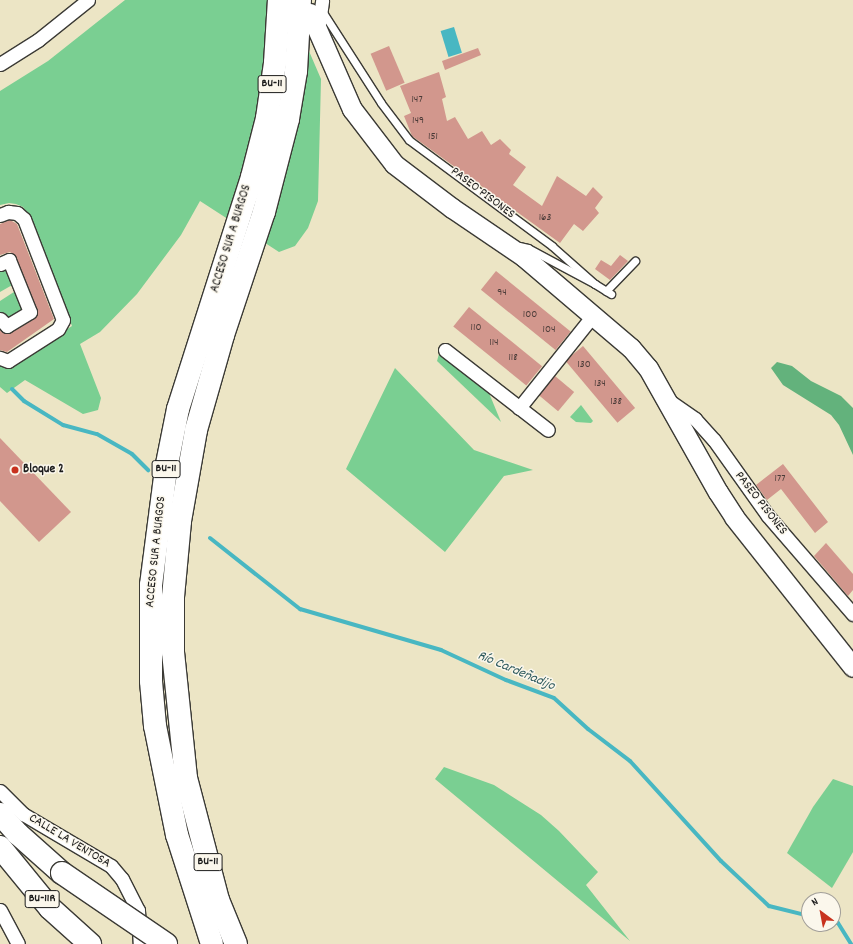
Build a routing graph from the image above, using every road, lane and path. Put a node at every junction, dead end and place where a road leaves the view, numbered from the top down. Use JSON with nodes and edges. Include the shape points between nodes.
{"nodes":[{"id":1,"x":88,"y":0,"type":"edge"},
{"id":2,"x":279,"y":0,"type":"edge"},
{"id":3,"x":312,"y":13,"type":"edge"},
{"id":4,"x":0,"y":64,"type":"edge"},
{"id":5,"x":0,"y":215,"type":"edge"},
{"id":6,"x":501,"y":242,"type":"junction"},
{"id":7,"x":635,"y":261,"type":"dead end"},
{"id":8,"x":0,"y":264,"type":"edge"},
{"id":9,"x":595,"y":284,"type":"junction"},
{"id":10,"x":594,"y":314,"type":"junction"},
{"id":11,"x":0,"y":319,"type":"edge"},
{"id":12,"x":445,"y":350,"type":"dead end"},
{"id":13,"x":0,"y":358,"type":"edge"},
{"id":14,"x":664,"y":398,"type":"junction"},
{"id":15,"x":519,"y":408,"type":"junction"},
{"id":16,"x":548,"y":430,"type":"dead end"},
{"id":17,"x":853,"y":614,"type":"edge"},
{"id":18,"x":853,"y":667,"type":"edge"},
{"id":19,"x":171,"y":781,"type":"junction"},
{"id":20,"x":0,"y":791,"type":"edge"},
{"id":21,"x":0,"y":814,"type":"edge"},
{"id":22,"x":0,"y":847,"type":"edge"},
{"id":23,"x":0,"y":910,"type":"edge"},
{"id":24,"x":18,"y":944,"type":"edge"},
{"id":25,"x":90,"y":944,"type":"edge"},
{"id":26,"x":140,"y":944,"type":"edge"},
{"id":27,"x":166,"y":944,"type":"edge"},
{"id":28,"x":200,"y":944,"type":"edge"},
{"id":29,"x":212,"y":944,"type":"edge"},
{"id":30,"x":236,"y":944,"type":"edge"}],
"edges":[{"from":1,"to":4,"type":"street","via":[[38,40]]},
{"from":2,"to":19,"type":"highway","name":"ACCESO SUR A BURGOS","number":"BU-11","via":[[275,63],[267,118],[178,410],[166,469],[151,585],[151,681],[155,726]]},
{"from":3,"to":6,"type":"main road","name":"PASEO PISONES","via":[[352,109],[380,149],[408,175]]},
{"from":3,"to":9,"type":"lane","name":"PASEO PISONES","via":[[409,140],[552,246]]},
{"from":3,"to":19,"type":"highway","name":"ACCESO SUR A BURGOS","number":"BU-11","via":[[272,185],[204,400],[180,521],[173,597]]},
{"from":5,"to":13,"type":"street","via":[[8,212],[17,213],[24,219],[63,320],[58,329],[8,361]]},
{"from":6,"to":9,"type":"lane","name":"PASEO PISONES","via":[[528,248]]},
{"from":6,"to":10,"type":"main road","name":"PASEO PISONES"},
{"from":7,"to":9,"type":"lane","via":[[609,293]]},
{"from":8,"to":11,"type":"street","via":[[9,260],[30,312],[7,326]]},
{"from":10,"to":14,"type":"main road","name":"PASEO PISONES","via":[[631,348],[648,368]]},
{"from":10,"to":15,"type":"street"},
{"from":12,"to":15,"type":"street"},
{"from":14,"to":17,"type":"street","name":"PASEO PISONES","via":[[695,419],[714,440],[768,516]]},
{"from":14,"to":18,"type":"main road","name":"PASEO PISONES","via":[[734,517]]},
{"from":15,"to":16,"type":"street"},
{"from":19,"to":28,"type":"highway","via":[[171,857]]},
{"from":19,"to":29,"type":"highway","name":"ACCESO SUR A BURGOS","number":"BU-11","via":[[176,836]]},
{"from":19,"to":30,"type":"highway","name":"ACCESO SUR A BURGOS","number":"BU-11"},
{"from":20,"to":26,"type":"street","name":"CALLE LA VENTOSA","via":[[23,814],[111,866],[122,879],[138,910]]},
{"from":21,"to":27,"type":"highway","number":"BU-11R","bridge":true,"via":[[18,834],[62,873]]},
{"from":22,"to":25,"type":"highway","number":"BU-11R","via":[[50,908]]},
{"from":23,"to":24,"type":"street"}]}
